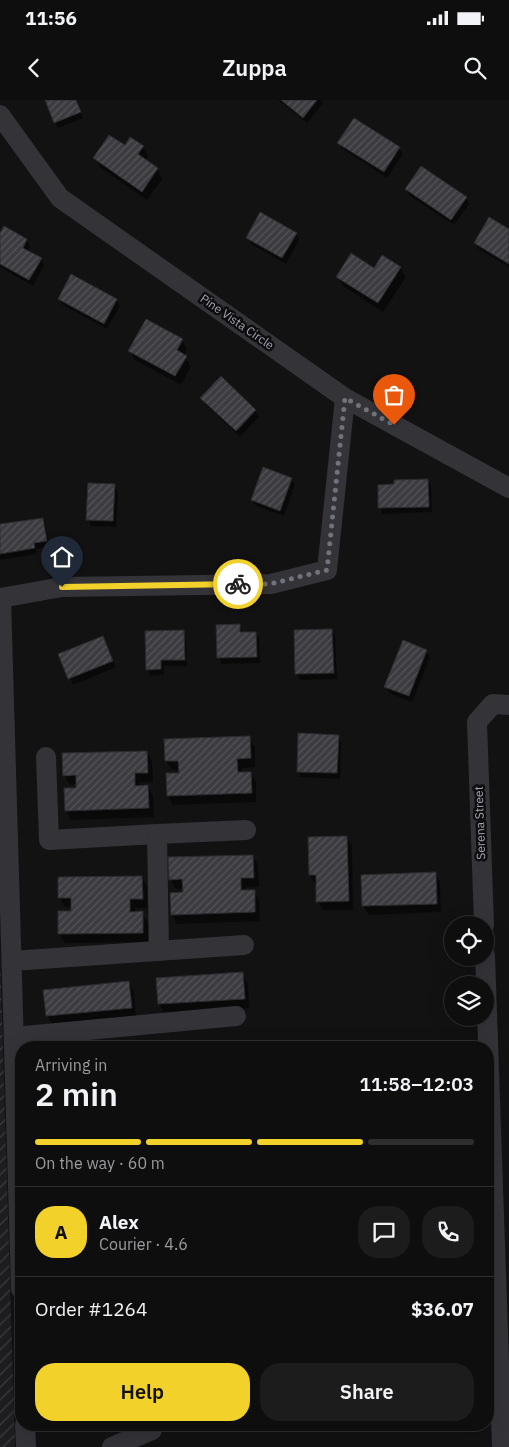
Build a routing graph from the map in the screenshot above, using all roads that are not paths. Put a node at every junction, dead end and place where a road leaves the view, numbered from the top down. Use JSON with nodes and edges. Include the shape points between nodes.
{"nodes":[{"id":1,"x":0,"y":115,"type":"edge"},
{"id":2,"x":345,"y":398,"type":"junction"},
{"id":3,"x":509,"y":488,"type":"edge"},
{"id":4,"x":509,"y":704,"type":"edge"},
{"id":5,"x":46,"y":756,"type":"dead end"},
{"id":6,"x":246,"y":830,"type":"dead end"},
{"id":7,"x":157,"y":834,"type":"junction"},
{"id":8,"x":484,"y":916,"type":"edge"},
{"id":9,"x":244,"y":945,"type":"dead end"},
{"id":10,"x":160,"y":950,"type":"junction"},
{"id":11,"x":12,"y":961,"type":"junction"},
{"id":12,"x":485,"y":966,"type":"edge"},
{"id":13,"x":236,"y":1016,"type":"dead end"},
{"id":14,"x":14,"y":1037,"type":"junction"},
{"id":15,"x":488,"y":1041,"type":"edge"},
{"id":16,"x":15,"y":1045,"type":"edge"},
{"id":17,"x":494,"y":1215,"type":"edge"},
{"id":18,"x":25,"y":1431,"type":"edge"},
{"id":19,"x":150,"y":1431,"type":"edge"},
{"id":20,"x":26,"y":1447,"type":"edge"},
{"id":21,"x":112,"y":1447,"type":"edge"},
{"id":22,"x":502,"y":1447,"type":"edge"}],
"edges":[{"from":1,"to":2,"type":"street","name":"Pine Vista Circle","via":[[60,198]]},
{"from":2,"to":3,"type":"street","name":"Pine Vista Circle"},
{"from":2,"to":11,"type":"street","via":[[327,570],[270,584],[62,587],[1,598]]},
{"from":4,"to":8,"type":"street","name":"Serena Street","via":[[493,704],[477,722]]},
{"from":5,"to":7,"type":"street","via":[[49,840]]},
{"from":6,"to":7,"type":"street"},
{"from":7,"to":10,"type":"street"},
{"from":9,"to":10,"type":"street"},
{"from":10,"to":11,"type":"street"},
{"from":11,"to":14,"type":"street"},
{"from":12,"to":15,"type":"street"},
{"from":13,"to":14,"type":"street"},
{"from":14,"to":16,"type":"street"},
{"from":17,"to":22,"type":"street"},
{"from":18,"to":20,"type":"street"},
{"from":19,"to":21,"type":"street"}]}
